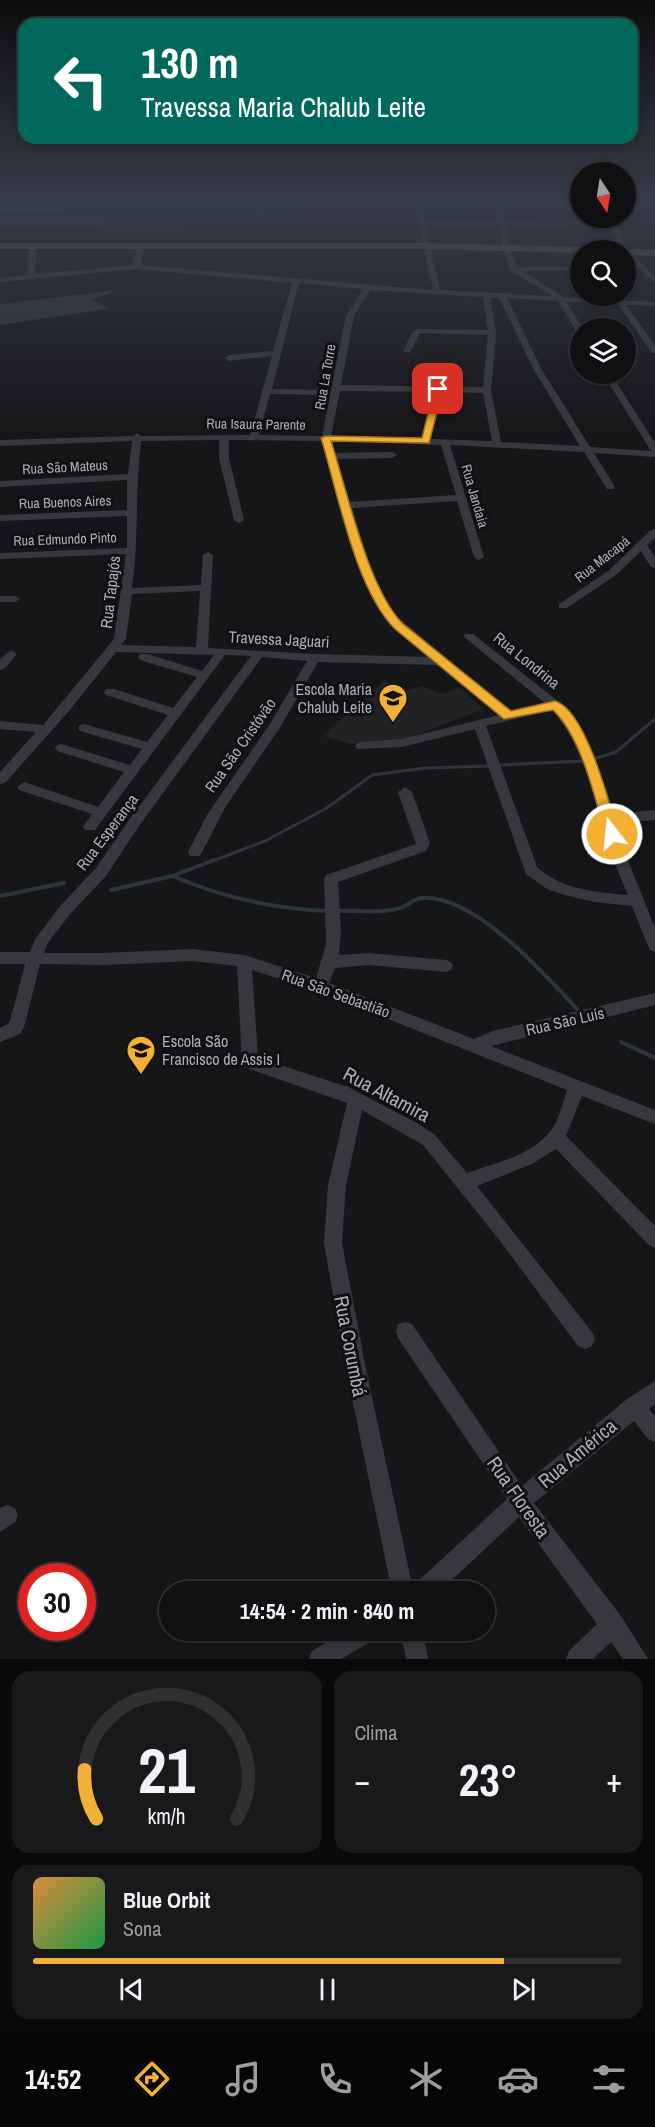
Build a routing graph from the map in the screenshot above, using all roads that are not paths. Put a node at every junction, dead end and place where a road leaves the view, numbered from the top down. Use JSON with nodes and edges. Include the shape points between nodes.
{"nodes":[{"id":1,"x":278,"y":279,"type":"edge"},
{"id":2,"x":435,"y":279,"type":"edge"},
{"id":3,"x":531,"y":279,"type":"edge"},
{"id":4,"x":296,"y":281,"type":"junction"},
{"id":5,"x":367,"y":288,"type":"junction"},
{"id":6,"x":438,"y":293,"type":"junction"},
{"id":7,"x":486,"y":294,"type":"junction"},
{"id":8,"x":501,"y":295,"type":"junction"},
{"id":9,"x":560,"y":298,"type":"junction"},
{"id":10,"x":570,"y":299,"type":"edge"},
{"id":11,"x":636,"y":303,"type":"edge"},
{"id":12,"x":655,"y":304,"type":"edge"},
{"id":13,"x":623,"y":306,"type":"edge"},
{"id":14,"x":572,"y":318,"type":"edge"},
{"id":15,"x":492,"y":333,"type":"junction"},
{"id":16,"x":407,"y":351,"type":"dead end"},
{"id":17,"x":655,"y":351,"type":"edge"},
{"id":18,"x":278,"y":353,"type":"junction"},
{"id":19,"x":229,"y":358,"type":"dead end"},
{"id":20,"x":613,"y":384,"type":"edge"},
{"id":21,"x":438,"y":389,"type":"junction"},
{"id":22,"x":336,"y":390,"type":"junction"},
{"id":23,"x":487,"y":390,"type":"junction"},
{"id":24,"x":267,"y":391,"type":"junction"},
{"id":25,"x":137,"y":436,"type":"junction"},
{"id":26,"x":224,"y":437,"type":"junction"},
{"id":27,"x":254,"y":438,"type":"junction"},
{"id":28,"x":326,"y":438,"type":"junction"},
{"id":29,"x":426,"y":441,"type":"junction"},
{"id":30,"x":0,"y":443,"type":"edge"},
{"id":31,"x":445,"y":443,"type":"junction"},
{"id":32,"x":497,"y":445,"type":"junction"},
{"id":33,"x":587,"y":449,"type":"junction"},
{"id":34,"x":655,"y":452,"type":"edge"},
{"id":35,"x":392,"y":455,"type":"dead end"},
{"id":36,"x":331,"y":456,"type":"junction"},
{"id":37,"x":132,"y":477,"type":"junction"},
{"id":38,"x":0,"y":484,"type":"edge"},
{"id":39,"x":610,"y":487,"type":"dead end"},
{"id":40,"x":462,"y":498,"type":"junction"},
{"id":41,"x":346,"y":505,"type":"junction"},
{"id":42,"x":132,"y":513,"type":"junction"},
{"id":43,"x":0,"y":518,"type":"edge"},
{"id":44,"x":239,"y":520,"type":"dead end"},
{"id":45,"x":655,"y":532,"type":"edge"},
{"id":46,"x":643,"y":546,"type":"junction"},
{"id":47,"x":132,"y":551,"type":"junction"},
{"id":48,"x":208,"y":555,"type":"dead end"},
{"id":49,"x":0,"y":556,"type":"edge"},
{"id":50,"x":478,"y":557,"type":"dead end"},
{"id":51,"x":655,"y":566,"type":"edge"},
{"id":52,"x":204,"y":588,"type":"junction"},
{"id":53,"x":128,"y":591,"type":"junction"},
{"id":54,"x":0,"y":599,"type":"edge"},
{"id":55,"x":15,"y":599,"type":"dead end"},
{"id":56,"x":563,"y":606,"type":"dead end"},
{"id":57,"x":469,"y":636,"type":"dead end"},
{"id":58,"x":115,"y":648,"type":"junction"},
{"id":59,"x":202,"y":651,"type":"junction"},
{"id":60,"x":222,"y":652,"type":"junction"},
{"id":61,"x":259,"y":653,"type":"junction"},
{"id":62,"x":11,"y":654,"type":"dead end"},
{"id":63,"x":144,"y":657,"type":"dead end"},
{"id":64,"x":315,"y":658,"type":"junction"},
{"id":65,"x":442,"y":661,"type":"junction"},
{"id":66,"x":0,"y":666,"type":"edge"},
{"id":67,"x":206,"y":676,"type":"junction"},
{"id":68,"x":110,"y":692,"type":"dead end"},
{"id":69,"x":555,"y":705,"type":"junction"},
{"id":70,"x":176,"y":713,"type":"junction"},
{"id":71,"x":508,"y":716,"type":"junction"},
{"id":72,"x":480,"y":723,"type":"junction"},
{"id":73,"x":0,"y":725,"type":"edge"},
{"id":74,"x":84,"y":728,"type":"dead end"},
{"id":75,"x":46,"y":729,"type":"junction"},
{"id":76,"x":361,"y":746,"type":"dead end"},
{"id":77,"x":148,"y":747,"type":"junction"},
{"id":78,"x":61,"y":748,"type":"dead end"},
{"id":79,"x":131,"y":770,"type":"junction"},
{"id":80,"x":0,"y":780,"type":"edge"},
{"id":81,"x":24,"y":787,"type":"dead end"},
{"id":82,"x":405,"y":792,"type":"dead end"},
{"id":83,"x":100,"y":812,"type":"junction"},
{"id":84,"x":655,"y":815,"type":"edge"},
{"id":85,"x":607,"y":819,"type":"junction"},
{"id":86,"x":90,"y":827,"type":"dead end"},
{"id":87,"x":195,"y":852,"type":"dead end"},
{"id":88,"x":635,"y":901,"type":"junction"},
{"id":89,"x":655,"y":946,"type":"edge"},
{"id":90,"x":0,"y":958,"type":"edge"},
{"id":91,"x":33,"y":959,"type":"junction"},
{"id":92,"x":244,"y":961,"type":"junction"},
{"id":93,"x":330,"y":962,"type":"junction"},
{"id":94,"x":446,"y":966,"type":"dead end"},
{"id":95,"x":320,"y":986,"type":"junction"},
{"id":96,"x":655,"y":999,"type":"edge"},
{"id":97,"x":0,"y":1035,"type":"edge"},
{"id":98,"x":476,"y":1047,"type":"junction"},
{"id":99,"x":578,"y":1086,"type":"junction"},
{"id":100,"x":356,"y":1098,"type":"junction"},
{"id":101,"x":655,"y":1117,"type":"edge"},
{"id":102,"x":556,"y":1137,"type":"junction"},
{"id":103,"x":465,"y":1182,"type":"junction"},
{"id":104,"x":655,"y":1239,"type":"edge"},
{"id":105,"x":405,"y":1331,"type":"dead end"},
{"id":106,"x":585,"y":1339,"type":"dead end"},
{"id":107,"x":655,"y":1391,"type":"edge"},
{"id":108,"x":634,"y":1406,"type":"junction"},
{"id":109,"x":655,"y":1432,"type":"edge"},
{"id":110,"x":520,"y":1501,"type":"junction"},
{"id":111,"x":401,"y":1581,"type":"edge"},
{"id":112,"x":435,"y":1581,"type":"edge"},
{"id":113,"x":613,"y":1624,"type":"junction"},
{"id":114,"x":350,"y":1641,"type":"edge"},
{"id":115,"x":413,"y":1641,"type":"edge"},
{"id":116,"x":320,"y":1659,"type":"edge"},
{"id":117,"x":417,"y":1659,"type":"edge"},
{"id":118,"x":577,"y":1659,"type":"edge"},
{"id":119,"x":637,"y":1659,"type":"edge"}],
"edges":[{"from":1,"to":4,"type":"street"},
{"from":2,"to":6,"type":"street"},
{"from":3,"to":9,"type":"street"},
{"from":4,"to":5,"type":"street"},
{"from":4,"to":18,"type":"street"},
{"from":5,"to":6,"type":"street"},
{"from":5,"to":22,"type":"street","name":"Rua La Torre","via":[[351,313]]},
{"from":6,"to":7,"type":"street"},
{"from":7,"to":8,"type":"street"},
{"from":7,"to":15,"type":"street"},
{"from":8,"to":9,"type":"street"},
{"from":8,"to":33,"type":"street","via":[[538,369]]},
{"from":9,"to":10,"type":"street"},
{"from":9,"to":14,"type":"street"},
{"from":11,"to":12,"type":"street"},
{"from":13,"to":17,"type":"street"},
{"from":15,"to":16,"type":"street","via":[[417,331]]},
{"from":15,"to":23,"type":"street"},
{"from":18,"to":19,"type":"street"},
{"from":18,"to":24,"type":"street"},
{"from":20,"to":34,"type":"street"},
{"from":21,"to":22,"type":"street"},
{"from":21,"to":23,"type":"street"},
{"from":21,"to":29,"type":"street"},
{"from":22,"to":24,"type":"street"},
{"from":22,"to":28,"type":"street","name":"Rua La Torre"},
{"from":23,"to":32,"type":"street"},
{"from":24,"to":27,"type":"street"},
{"from":25,"to":26,"type":"street","name":"Rua Isaura Parente"},
{"from":25,"to":30,"type":"street","name":"Rua Isaura Parente"},
{"from":25,"to":37,"type":"street","name":"Rua Tapajós"},
{"from":26,"to":27,"type":"street","name":"Rua Isaura Parente"},
{"from":26,"to":44,"type":"street","via":[[224,458]]},
{"from":27,"to":28,"type":"street","name":"Rua Isaura Parente"},
{"from":28,"to":29,"type":"street","name":"Rua Isaura Parente"},
{"from":28,"to":36,"type":"street"},
{"from":29,"to":31,"type":"street","name":"Rua Isaura Parente"},
{"from":31,"to":32,"type":"street","name":"Rua Isaura Parente"},
{"from":31,"to":40,"type":"street","name":"Rua Jandaia"},
{"from":32,"to":33,"type":"street","name":"Rua Isaura Parente"},
{"from":33,"to":34,"type":"street","name":"Rua Isaura Parente"},
{"from":33,"to":39,"type":"street"},
{"from":35,"to":36,"type":"street"},
{"from":36,"to":41,"type":"street"},
{"from":37,"to":38,"type":"street","name":"Rua São Mateus"},
{"from":37,"to":42,"type":"street","name":"Rua Tapajós"},
{"from":40,"to":41,"type":"street"},
{"from":40,"to":50,"type":"street","name":"Rua Jandaia"},
{"from":41,"to":65,"type":"street","via":[[368,576],[389,616]]},
{"from":42,"to":43,"type":"street","name":"Rua Buenos Aires"},
{"from":42,"to":47,"type":"street","name":"Rua Tapajós"},
{"from":45,"to":46,"type":"street","name":"Rua Macapá"},
{"from":46,"to":51,"type":"street"},
{"from":46,"to":56,"type":"street","name":"Rua Macapá"},
{"from":47,"to":49,"type":"street","name":"Rua Edmundo Pinto"},
{"from":47,"to":53,"type":"street","name":"Rua Tapajós"},
{"from":48,"to":52,"type":"street"},
{"from":52,"to":53,"type":"street"},
{"from":52,"to":59,"type":"street"},
{"from":53,"to":58,"type":"street","name":"Rua Tapajós","via":[[122,631]]},
{"from":54,"to":55,"type":"street"},
{"from":57,"to":69,"type":"street","name":"Rua Londrina"},
{"from":58,"to":59,"type":"street","name":"Travessa Jaguari"},
{"from":58,"to":75,"type":"street","name":"Rua Tapajós"},
{"from":59,"to":60,"type":"street","name":"Travessa Jaguari"},
{"from":60,"to":61,"type":"street","name":"Travessa Jaguari"},
{"from":60,"to":67,"type":"street"},
{"from":61,"to":64,"type":"street","name":"Travessa Jaguari"},
{"from":61,"to":91,"type":"street","name":"Rua Esperança","via":[[101,872],[52,926]]},
{"from":62,"to":66,"type":"street"},
{"from":63,"to":67,"type":"street"},
{"from":64,"to":65,"type":"street","name":"Travessa Jaguari"},
{"from":64,"to":87,"type":"street","name":"Rua São Cristóvão","via":[[273,729],[219,803]]},
{"from":65,"to":71,"type":"street"},
{"from":67,"to":70,"type":"street"},
{"from":68,"to":70,"type":"street"},
{"from":69,"to":71,"type":"street"},
{"from":69,"to":85,"type":"street","name":"Rua Londrina","via":[[571,723],[600,791]]},
{"from":70,"to":77,"type":"street"},
{"from":71,"to":72,"type":"street"},
{"from":72,"to":76,"type":"street","via":[[402,744]]},
{"from":72,"to":88,"type":"street","via":[[526,860],[535,875],[589,896]]},
{"from":73,"to":75,"type":"street"},
{"from":74,"to":77,"type":"street"},
{"from":75,"to":80,"type":"street","name":"Rua Tapajós"},
{"from":77,"to":79,"type":"street"},
{"from":78,"to":79,"type":"street"},
{"from":79,"to":83,"type":"street"},
{"from":81,"to":83,"type":"street"},
{"from":82,"to":93,"type":"street","via":[[424,840],[421,847],[333,876],[335,927]]},
{"from":83,"to":86,"type":"street"},
{"from":84,"to":85,"type":"street"},
{"from":85,"to":88,"type":"street","name":"Rua Londrina"},
{"from":88,"to":89,"type":"street","name":"Rua Londrina"},
{"from":90,"to":91,"type":"street","name":"Rua São Sebastião"},
{"from":91,"to":92,"type":"street","name":"Rua São Sebastião","via":[[192,955]]},
{"from":91,"to":97,"type":"street","name":"Rua Esperança","via":[[18,1022],[14,1029]]},
{"from":92,"to":95,"type":"street","name":"Rua São Sebastião"},
{"from":92,"to":100,"type":"street","name":"Rua Altamira","via":[[250,1062]]},
{"from":93,"to":94,"type":"street","via":[[369,958]]},
{"from":93,"to":95,"type":"street"},
{"from":95,"to":98,"type":"street","name":"Rua São Sebastião"},
{"from":96,"to":98,"type":"street","name":"Rua São Luís","via":[[493,1038]]},
{"from":98,"to":99,"type":"street","name":"Rua São Sebastião"},
{"from":99,"to":101,"type":"street","name":"Rua São Sebastião"},
{"from":99,"to":102,"type":"street"},
{"from":100,"to":103,"type":"street","name":"Rua Altamira","via":[[429,1140]]},
{"from":100,"to":111,"type":"street","name":"Rua Corumbá","via":[[337,1185],[333,1243],[354,1364]]},
{"from":102,"to":103,"type":"street","via":[[537,1152]]},
{"from":102,"to":104,"type":"street"},
{"from":103,"to":106,"type":"street","name":"Rua Altamira"},
{"from":105,"to":110,"type":"street","name":"Rua Floresta"},
{"from":107,"to":108,"type":"street","name":"Rua América"},
{"from":108,"to":109,"type":"street"},
{"from":108,"to":110,"type":"street","name":"Rua América"},
{"from":110,"to":112,"type":"street","name":"Rua América"},
{"from":110,"to":113,"type":"street","name":"Rua Floresta"},
{"from":113,"to":118,"type":"street"},
{"from":113,"to":119,"type":"street","name":"Rua Floresta"},
{"from":114,"to":116,"type":"street"},
{"from":115,"to":117,"type":"street"}]}
